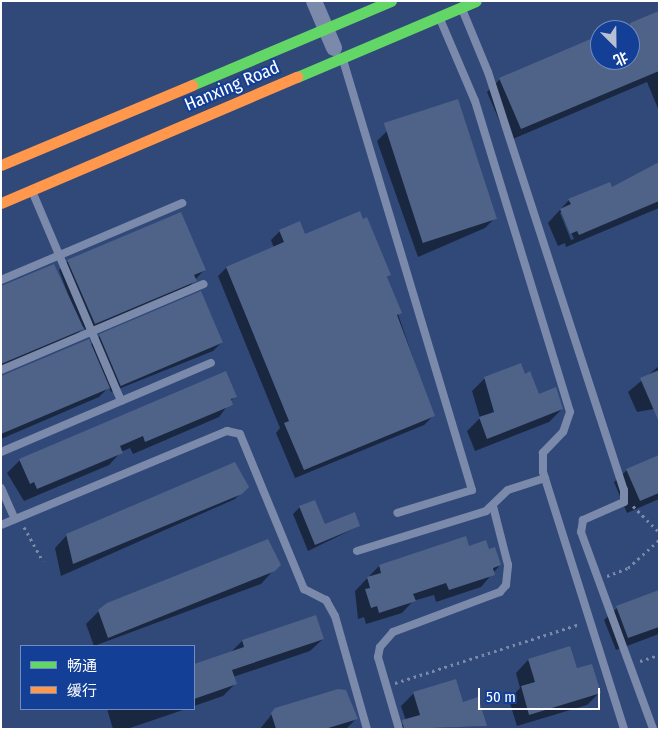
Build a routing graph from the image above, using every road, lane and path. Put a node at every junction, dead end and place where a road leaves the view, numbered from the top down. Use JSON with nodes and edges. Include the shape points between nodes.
{"nodes":[{"id":1,"x":314,"y":1,"type":"edge"},
{"id":2,"x":392,"y":1,"type":"edge"},
{"id":3,"x":444,"y":1,"type":"edge"},
{"id":4,"x":476,"y":1,"type":"edge"},
{"id":5,"x":462,"y":7,"type":"junction"},
{"id":6,"x":440,"y":17,"type":"junction"},
{"id":7,"x":326,"y":29,"type":"junction"},
{"id":8,"x":338,"y":53,"type":"junction"},
{"id":9,"x":1,"y":165,"type":"edge"},
{"id":10,"x":1,"y":190,"type":"edge"},
{"id":11,"x":32,"y":190,"type":"junction"},
{"id":12,"x":1,"y":203,"type":"edge"},
{"id":13,"x":182,"y":203,"type":"dead end"},
{"id":14,"x":59,"y":255,"type":"junction"},
{"id":15,"x":1,"y":280,"type":"edge"},
{"id":16,"x":204,"y":284,"type":"dead end"},
{"id":17,"x":92,"y":332,"type":"junction"},
{"id":18,"x":211,"y":363,"type":"dead end"},
{"id":19,"x":1,"y":370,"type":"edge"},
{"id":20,"x":121,"y":401,"type":"junction"},
{"id":21,"x":1,"y":452,"type":"edge"},
{"id":22,"x":545,"y":478,"type":"junction"},
{"id":23,"x":1,"y":488,"type":"edge"},
{"id":24,"x":626,"y":498,"type":"junction"},
{"id":25,"x":493,"y":506,"type":"junction"},
{"id":26,"x":397,"y":513,"type":"dead end"},
{"id":27,"x":15,"y":519,"type":"junction"},
{"id":28,"x":1,"y":525,"type":"edge"},
{"id":29,"x":659,"y":532,"type":"edge"},
{"id":30,"x":659,"y":540,"type":"edge"},
{"id":31,"x":357,"y":551,"type":"dead end"},
{"id":32,"x":42,"y":561,"type":"dead end"},
{"id":33,"x":598,"y":579,"type":"junction"},
{"id":34,"x":590,"y":620,"type":"junction"},
{"id":35,"x":659,"y":655,"type":"edge"},
{"id":36,"x":628,"y":665,"type":"junction"},
{"id":37,"x":386,"y":686,"type":"junction"},
{"id":38,"x":367,"y":729,"type":"edge"},
{"id":39,"x":399,"y":729,"type":"edge"},
{"id":40,"x":624,"y":729,"type":"edge"},
{"id":41,"x":653,"y":729,"type":"edge"}],
"edges":[{"from":1,"to":7,"type":"street"},
{"from":2,"to":7,"type":"street"},
{"from":3,"to":8,"type":"street","name":"Hanxing Road"},
{"from":4,"to":5,"type":"street","name":"Hanxing Road"},
{"from":5,"to":6,"type":"street","name":"Hanxing Road"},
{"from":5,"to":24,"type":"lane","via":[[488,72]]},
{"from":6,"to":8,"type":"street","name":"Hanxing Road"},
{"from":6,"to":22,"type":"lane","via":[[475,102],[570,412],[563,432],[543,453]]},
{"from":7,"to":8,"type":"street"},
{"from":7,"to":9,"type":"street"},
{"from":8,"to":10,"type":"street","name":"Hanxing Road"},
{"from":8,"to":11,"type":"street","name":"Hanxing Road"},
{"from":8,"to":26,"type":"lane","via":[[472,490]]},
{"from":11,"to":12,"type":"street","name":"Hanxing Road"},
{"from":11,"to":14,"type":"lane"},
{"from":13,"to":14,"type":"lane"},
{"from":14,"to":15,"type":"lane"},
{"from":14,"to":17,"type":"lane"},
{"from":16,"to":17,"type":"lane"},
{"from":17,"to":19,"type":"lane"},
{"from":17,"to":20,"type":"lane"},
{"from":18,"to":20,"type":"lane"},
{"from":20,"to":21,"type":"lane"},
{"from":22,"to":25,"type":"lane","via":[[508,490]]},
{"from":22,"to":34,"type":"lane"},
{"from":23,"to":27,"type":"lane"},
{"from":24,"to":29,"type":"path"},
{"from":24,"to":33,"type":"lane","via":[[583,520],[581,532]]},
{"from":25,"to":31,"type":"lane"},
{"from":25,"to":37,"type":"lane","via":[[508,565],[506,585],[500,592],[393,632],[378,657]]},
{"from":27,"to":28,"type":"lane"},
{"from":27,"to":32,"type":"path","via":[[29,532]]},
{"from":27,"to":38,"type":"lane","via":[[227,431],[240,434],[304,589],[326,600],[335,616]]},
{"from":30,"to":33,"type":"path","via":[[628,568]]},
{"from":33,"to":36,"type":"lane"},
{"from":34,"to":37,"type":"path"},
{"from":34,"to":40,"type":"lane"},
{"from":35,"to":36,"type":"path"},
{"from":36,"to":41,"type":"lane"},
{"from":37,"to":39,"type":"lane"}]}
